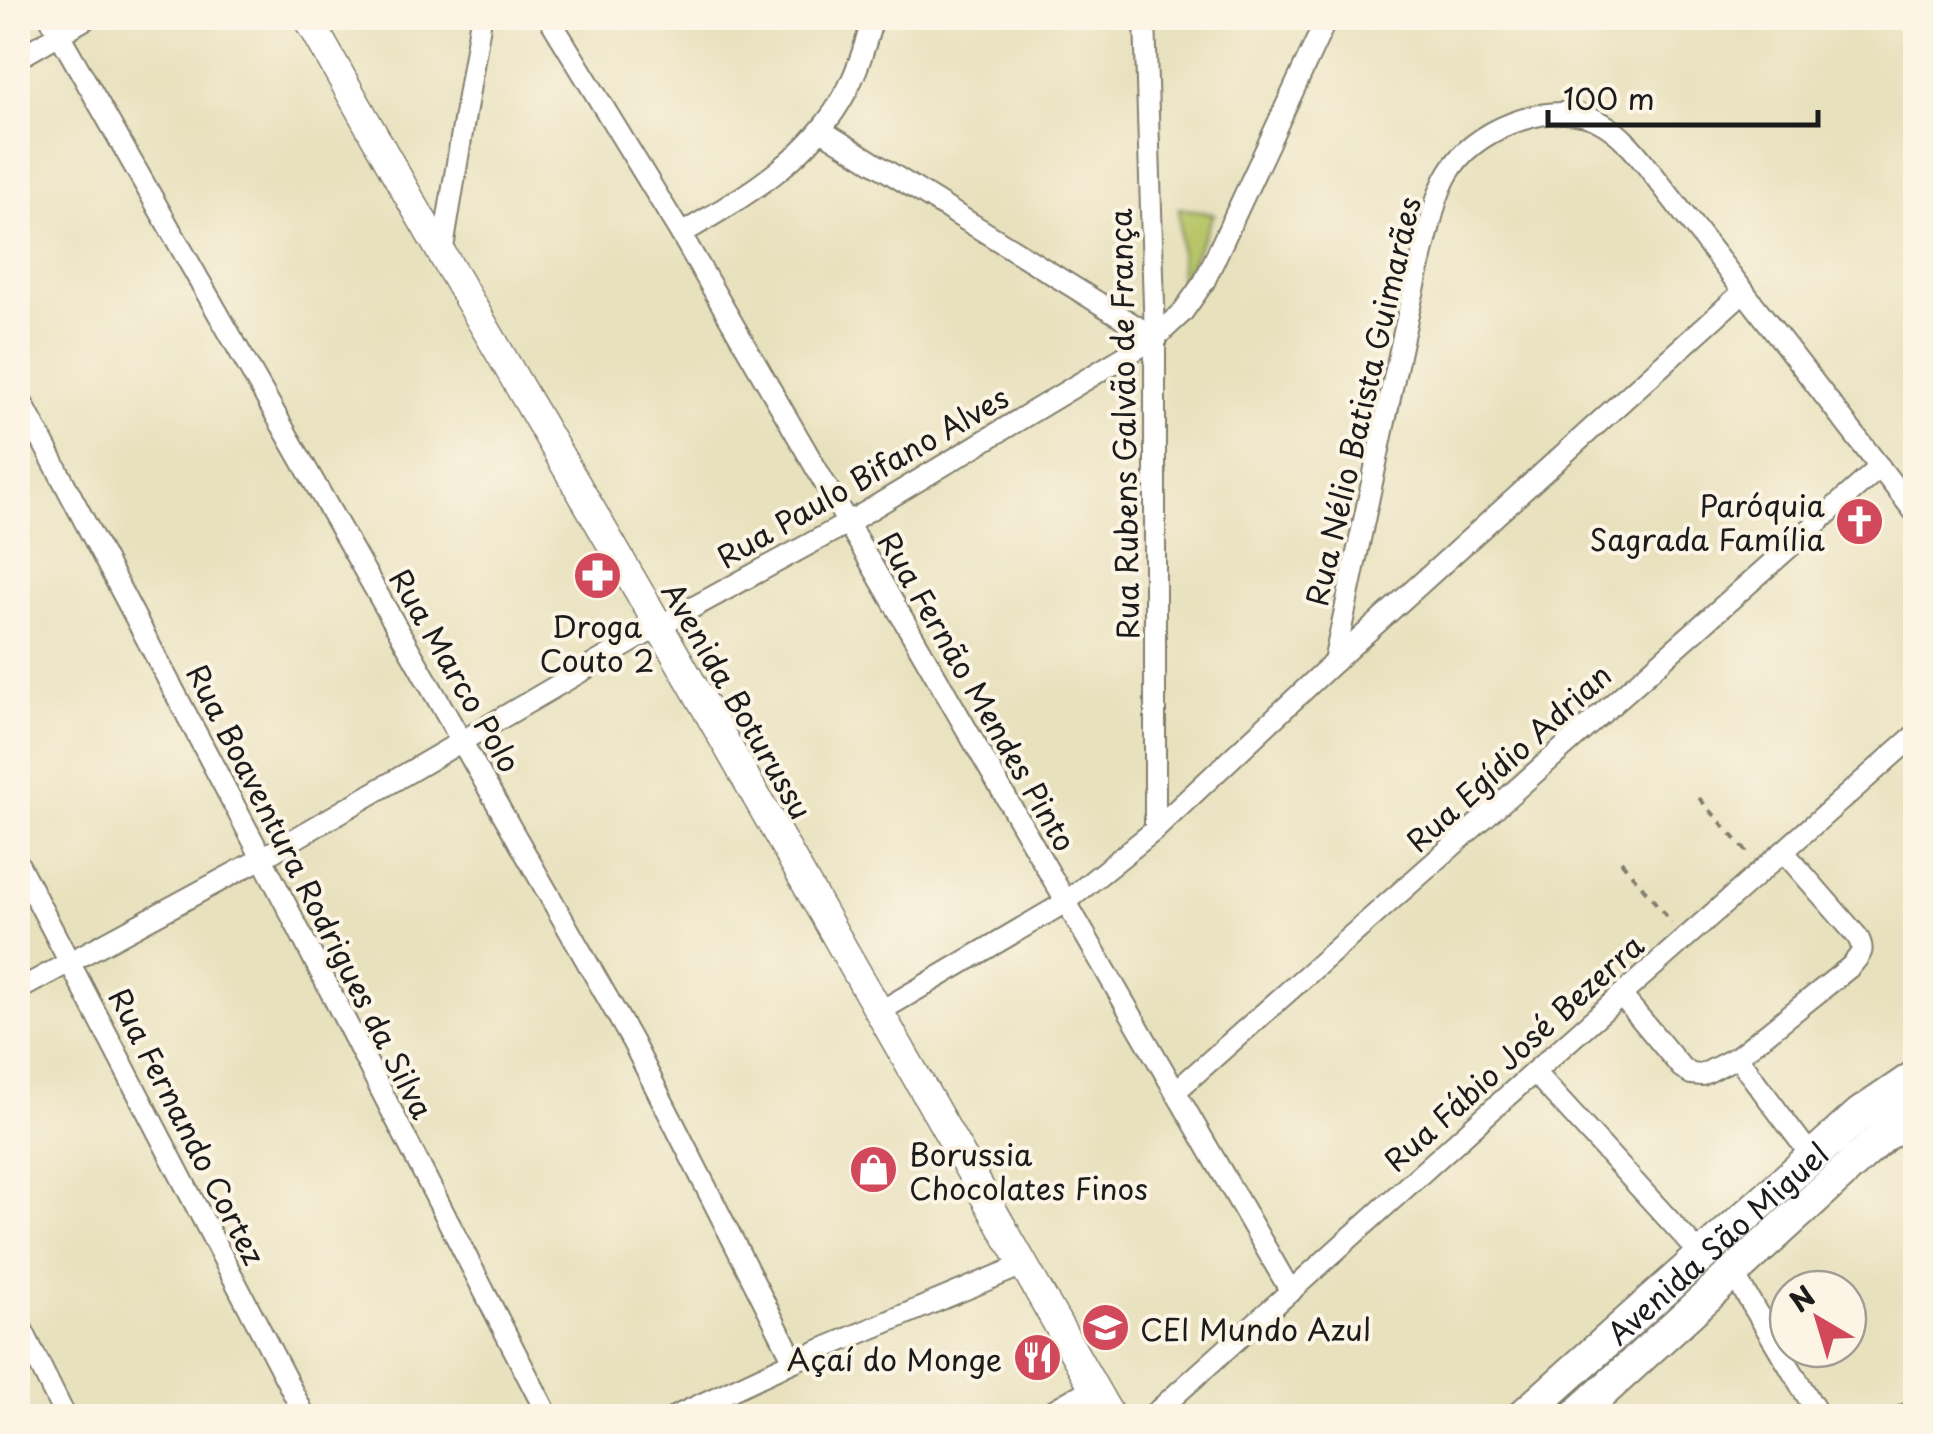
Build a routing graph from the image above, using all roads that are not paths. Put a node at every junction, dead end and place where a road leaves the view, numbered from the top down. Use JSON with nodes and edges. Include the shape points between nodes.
{"nodes":[{"id":1,"x":87,"y":18,"type":"edge"},
{"id":2,"x":308,"y":18,"type":"edge"},
{"id":3,"x":482,"y":18,"type":"edge"},
{"id":4,"x":549,"y":18,"type":"edge"},
{"id":5,"x":873,"y":18,"type":"edge"},
{"id":6,"x":1145,"y":18,"type":"edge"},
{"id":7,"x":1327,"y":18,"type":"edge"},
{"id":8,"x":55,"y":26,"type":"edge"},
{"id":9,"x":18,"y":58,"type":"edge"},
{"id":10,"x":822,"y":130,"type":"junction"},
{"id":11,"x":681,"y":234,"type":"junction"},
{"id":12,"x":442,"y":254,"type":"junction"},
{"id":13,"x":1744,"y":292,"type":"junction"},
{"id":14,"x":1155,"y":338,"type":"junction"},
{"id":15,"x":18,"y":395,"type":"edge"},
{"id":16,"x":1880,"y":467,"type":"junction"},
{"id":17,"x":1916,"y":514,"type":"edge"},
{"id":18,"x":846,"y":524,"type":"junction"},
{"id":19,"x":659,"y":626,"type":"junction"},
{"id":20,"x":1334,"y":662,"type":"junction"},
{"id":21,"x":1916,"y":734,"type":"edge"},
{"id":22,"x":462,"y":740,"type":"junction"},
{"id":23,"x":1155,"y":830,"type":"junction"},
{"id":24,"x":1784,"y":852,"type":"junction"},
{"id":25,"x":262,"y":858,"type":"junction"},
{"id":26,"x":18,"y":863,"type":"edge"},
{"id":27,"x":1066,"y":902,"type":"junction"},
{"id":28,"x":69,"y":962,"type":"junction"},
{"id":29,"x":18,"y":990,"type":"edge"},
{"id":30,"x":1621,"y":995,"type":"junction"},
{"id":31,"x":879,"y":1012,"type":"junction"},
{"id":32,"x":1737,"y":1057,"type":"junction"},
{"id":33,"x":1534,"y":1072,"type":"junction"},
{"id":34,"x":1916,"y":1076,"type":"edge"},
{"id":35,"x":1176,"y":1091,"type":"junction"},
{"id":36,"x":1916,"y":1112,"type":"edge"},
{"id":37,"x":1812,"y":1157,"type":"junction"},
{"id":38,"x":1702,"y":1256,"type":"junction"},
{"id":39,"x":1024,"y":1265,"type":"junction"},
{"id":40,"x":1733,"y":1273,"type":"junction"},
{"id":41,"x":1292,"y":1292,"type":"junction"},
{"id":42,"x":18,"y":1320,"type":"edge"},
{"id":43,"x":794,"y":1361,"type":"junction"},
{"id":44,"x":1094,"y":1387,"type":"junction"},
{"id":45,"x":1916,"y":1409,"type":"edge"},
{"id":46,"x":65,"y":1416,"type":"edge"},
{"id":47,"x":305,"y":1416,"type":"edge"},
{"id":48,"x":548,"y":1416,"type":"edge"},
{"id":49,"x":676,"y":1416,"type":"edge"},
{"id":50,"x":1043,"y":1416,"type":"edge"},
{"id":51,"x":1110,"y":1416,"type":"edge"},
{"id":52,"x":1152,"y":1416,"type":"edge"},
{"id":53,"x":1523,"y":1416,"type":"edge"},
{"id":54,"x":1576,"y":1416,"type":"edge"},
{"id":55,"x":1819,"y":1416,"type":"edge"},
{"id":56,"x":1902,"y":1416,"type":"edge"}],
"edges":[{"from":1,"to":8,"type":"street"},
{"from":2,"to":12,"type":"main road","name":"Avenida Boturussu"},
{"from":3,"to":12,"type":"street"},
{"from":4,"to":11,"type":"street","name":"Rua Fernão Mendes Pinto"},
{"from":5,"to":10,"type":"street","via":[[846,91]]},
{"from":6,"to":14,"type":"street","name":"Rua Rubens Galvão de França"},
{"from":7,"to":14,"type":"street","name":"Rua Paulo Bifano Alves","via":[[1204,282]]},
{"from":8,"to":9,"type":"street"},
{"from":8,"to":22,"type":"street","name":"Rua Marco Polo"},
{"from":10,"to":11,"type":"street","via":[[746,194]]},
{"from":10,"to":14,"type":"street"},
{"from":11,"to":18,"type":"street","name":"Rua Fernão Mendes Pinto"},
{"from":12,"to":19,"type":"main road","name":"Avenida Boturussu"},
{"from":13,"to":16,"type":"street","name":"Rua Nélio Batista Guimarães"},
{"from":13,"to":20,"type":"street"},
{"from":13,"to":20,"type":"street","name":"Rua Nélio Batista Guimarães","via":[[1646,164],[1599,120],[1573,113],[1520,119],[1483,138],[1454,164],[1436,199],[1414,286]]},
{"from":14,"to":18,"type":"street","name":"Rua Paulo Bifano Alves"},
{"from":14,"to":23,"type":"street","name":"Rua Rubens Galvão de França"},
{"from":15,"to":25,"type":"street","name":"Rua Boaventura Rodrigues da Silva"},
{"from":16,"to":17,"type":"street","name":"Rua Nélio Batista Guimarães"},
{"from":16,"to":35,"type":"street","name":"Rua Egídio Adrian"},
{"from":18,"to":19,"type":"street","name":"Rua Paulo Bifano Alves"},
{"from":18,"to":27,"type":"street","name":"Rua Fernão Mendes Pinto"},
{"from":19,"to":22,"type":"street","name":"Rua Paulo Bifano Alves"},
{"from":19,"to":31,"type":"main road","name":"Avenida Boturussu"},
{"from":20,"to":23,"type":"street"},
{"from":21,"to":24,"type":"street","name":"Rua Fábio José Bezerra"},
{"from":22,"to":25,"type":"street","name":"Rua Paulo Bifano Alves"},
{"from":22,"to":43,"type":"street","name":"Rua Marco Polo","via":[[632,1041]]},
{"from":23,"to":27,"type":"street"},
{"from":24,"to":30,"type":"street","name":"Rua Fábio José Bezerra"},
{"from":24,"to":32,"type":"street","via":[[1857,936],[1861,954]]},
{"from":25,"to":28,"type":"street","name":"Rua Paulo Bifano Alves"},
{"from":25,"to":48,"type":"street","name":"Rua Boaventura Rodrigues da Silva"},
{"from":26,"to":28,"type":"street","name":"Rua Fernando Cortez"},
{"from":27,"to":31,"type":"street"},
{"from":27,"to":35,"type":"street","name":"Rua Fernão Mendes Pinto"},
{"from":28,"to":29,"type":"street","name":"Rua Paulo Bifano Alves"},
{"from":28,"to":47,"type":"street","name":"Rua Fernando Cortez"},
{"from":30,"to":32,"type":"street","via":[[1691,1074]]},
{"from":30,"to":33,"type":"street","name":"Rua Fábio José Bezerra"},
{"from":31,"to":39,"type":"main road","name":"Avenida Boturussu"},
{"from":32,"to":37,"type":"street"},
{"from":33,"to":38,"type":"street"},
{"from":33,"to":41,"type":"street","name":"Rua Fábio José Bezerra"},
{"from":34,"to":37,"type":"main road","name":"Avenida São Miguel"},
{"from":35,"to":41,"type":"street","name":"Rua Fernão Mendes Pinto"},
{"from":36,"to":40,"type":"main road","name":"Avenida São Miguel"},
{"from":37,"to":38,"type":"main road","name":"Avenida São Miguel"},
{"from":38,"to":53,"type":"main road","name":"Avenida São Miguel"},
{"from":39,"to":43,"type":"street"},
{"from":39,"to":44,"type":"main road","name":"Avenida Boturussu"},
{"from":40,"to":54,"type":"main road","name":"Avenida São Miguel"},
{"from":40,"to":55,"type":"street"},
{"from":41,"to":52,"type":"street","name":"Rua Fábio José Bezerra"},
{"from":42,"to":46,"type":"street"},
{"from":43,"to":49,"type":"street"},
{"from":44,"to":50,"type":"street"},
{"from":44,"to":51,"type":"main road","name":"Avenida Boturussu"},
{"from":45,"to":56,"type":"street"}]}
